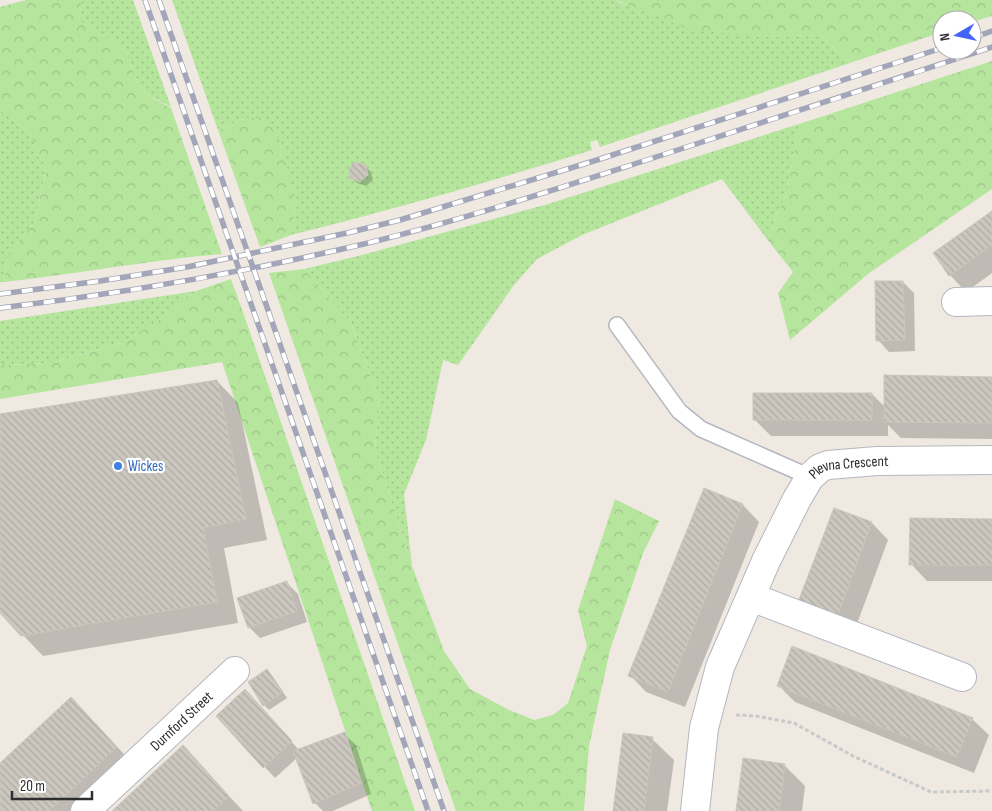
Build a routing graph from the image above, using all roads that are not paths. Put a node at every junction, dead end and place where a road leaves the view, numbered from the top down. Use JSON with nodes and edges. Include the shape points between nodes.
{"nodes":[{"id":1,"x":992,"y":301,"type":"edge"},
{"id":2,"x":956,"y":302,"type":"dead end"},
{"id":3,"x":617,"y":325,"type":"dead end"},
{"id":4,"x":992,"y":460,"type":"edge"},
{"id":5,"x":810,"y":477,"type":"junction"},
{"id":6,"x":751,"y":597,"type":"junction"},
{"id":7,"x":235,"y":671,"type":"dead end"},
{"id":8,"x":962,"y":677,"type":"dead end"},
{"id":9,"x":85,"y":811,"type":"edge"},
{"id":10,"x":695,"y":811,"type":"edge"}],
"edges":[{"from":1,"to":2,"type":"street"},
{"from":3,"to":5,"type":"lane","via":[[679,411],[701,429]]},
{"from":4,"to":5,"type":"street","name":"Plevna Crescent","via":[[877,461],[828,465]]},
{"from":5,"to":6,"type":"street","name":"Plevna Crescent"},
{"from":6,"to":8,"type":"street"},
{"from":6,"to":10,"type":"street","name":"Plevna Crescent","via":[[720,667],[704,728]]},
{"from":7,"to":9,"type":"street","name":"Durnford Street"}]}
